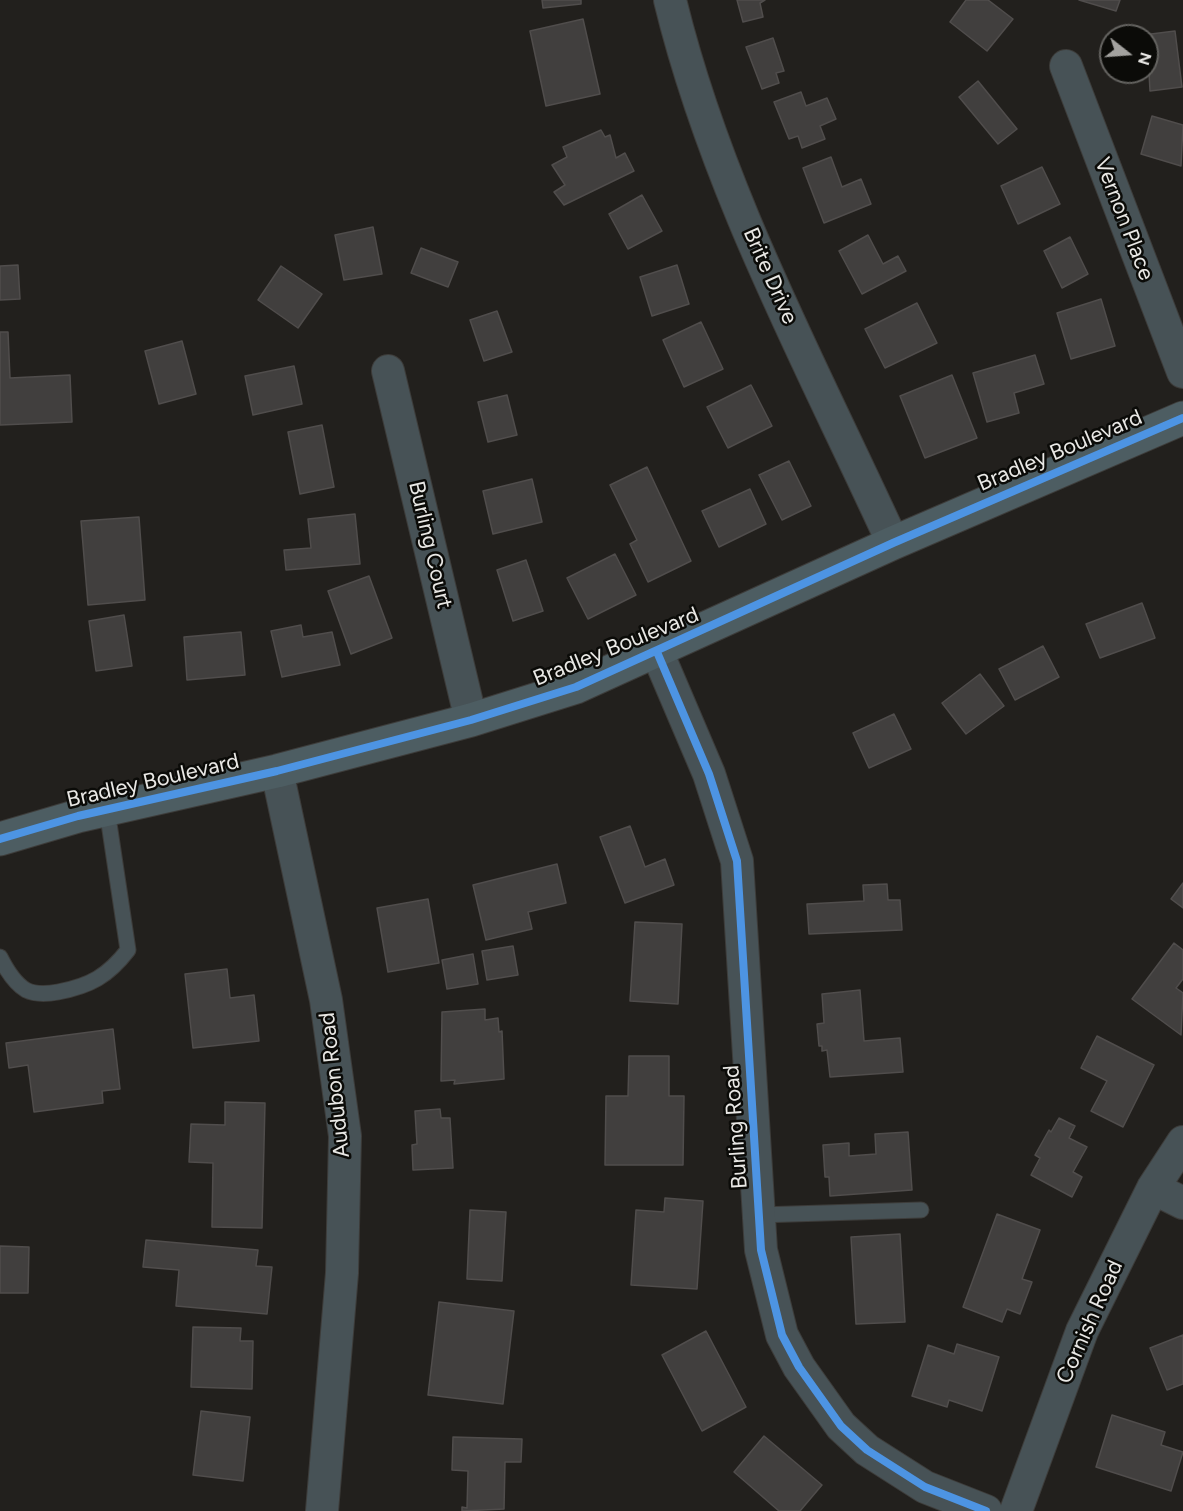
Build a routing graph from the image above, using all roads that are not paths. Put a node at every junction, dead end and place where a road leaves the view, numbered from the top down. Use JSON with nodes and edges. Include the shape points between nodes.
{"nodes":[{"id":1,"x":670,"y":0,"type":"edge"},
{"id":2,"x":1066,"y":66,"type":"dead end"},
{"id":3,"x":388,"y":371,"type":"dead end"},
{"id":4,"x":1183,"y":372,"type":"edge"},
{"id":5,"x":1183,"y":418,"type":"edge"},
{"id":6,"x":893,"y":543,"type":"junction"},
{"id":7,"x":657,"y":652,"type":"junction"},
{"id":8,"x":471,"y":720,"type":"junction"},
{"id":9,"x":277,"y":771,"type":"junction"},
{"id":10,"x":107,"y":810,"type":"junction"},
{"id":11,"x":0,"y":839,"type":"edge"},
{"id":12,"x":0,"y":957,"type":"edge"},
{"id":13,"x":1183,"y":1142,"type":"edge"},
{"id":14,"x":1153,"y":1188,"type":"junction"},
{"id":15,"x":1183,"y":1203,"type":"edge"},
{"id":16,"x":921,"y":1210,"type":"dead end"},
{"id":17,"x":759,"y":1215,"type":"junction"},
{"id":18,"x":322,"y":1511,"type":"edge"},
{"id":19,"x":986,"y":1511,"type":"edge"},
{"id":20,"x":1016,"y":1511,"type":"edge"}],
"edges":[{"from":1,"to":6,"type":"street","name":"Brite Drive","via":[[691,80],[753,240]]},
{"from":2,"to":4,"type":"street","name":"Vernon Place"},
{"from":3,"to":8,"type":"street","name":"Burling Court"},
{"from":5,"to":6,"type":"main road","name":"Bradley Boulevard"},
{"from":6,"to":7,"type":"main road","name":"Bradley Boulevard"},
{"from":7,"to":8,"type":"main road","name":"Bradley Boulevard","via":[[576,687]]},
{"from":7,"to":17,"type":"street","name":"Burling Road","via":[[709,774],[737,861]]},
{"from":8,"to":9,"type":"main road","name":"Bradley Boulevard"},
{"from":9,"to":10,"type":"main road","name":"Bradley Boulevard"},
{"from":9,"to":18,"type":"street","name":"Audubon Road","via":[[326,1000],[345,1136],[342,1273]]},
{"from":10,"to":11,"type":"main road","name":"Bradley Boulevard"},
{"from":10,"to":12,"type":"lane","via":[[128,950],[115,967],[85,986],[42,994],[26,989],[9,974]]},
{"from":13,"to":14,"type":"street","name":"Cornish Road"},
{"from":14,"to":15,"type":"street"},
{"from":14,"to":20,"type":"street","name":"Cornish Road","via":[[1082,1332]]},
{"from":16,"to":17,"type":"lane"},
{"from":17,"to":19,"type":"street","name":"Burling Road","via":[[761,1250],[782,1335],[798,1367],[841,1426],[867,1450],[925,1487]]}]}
